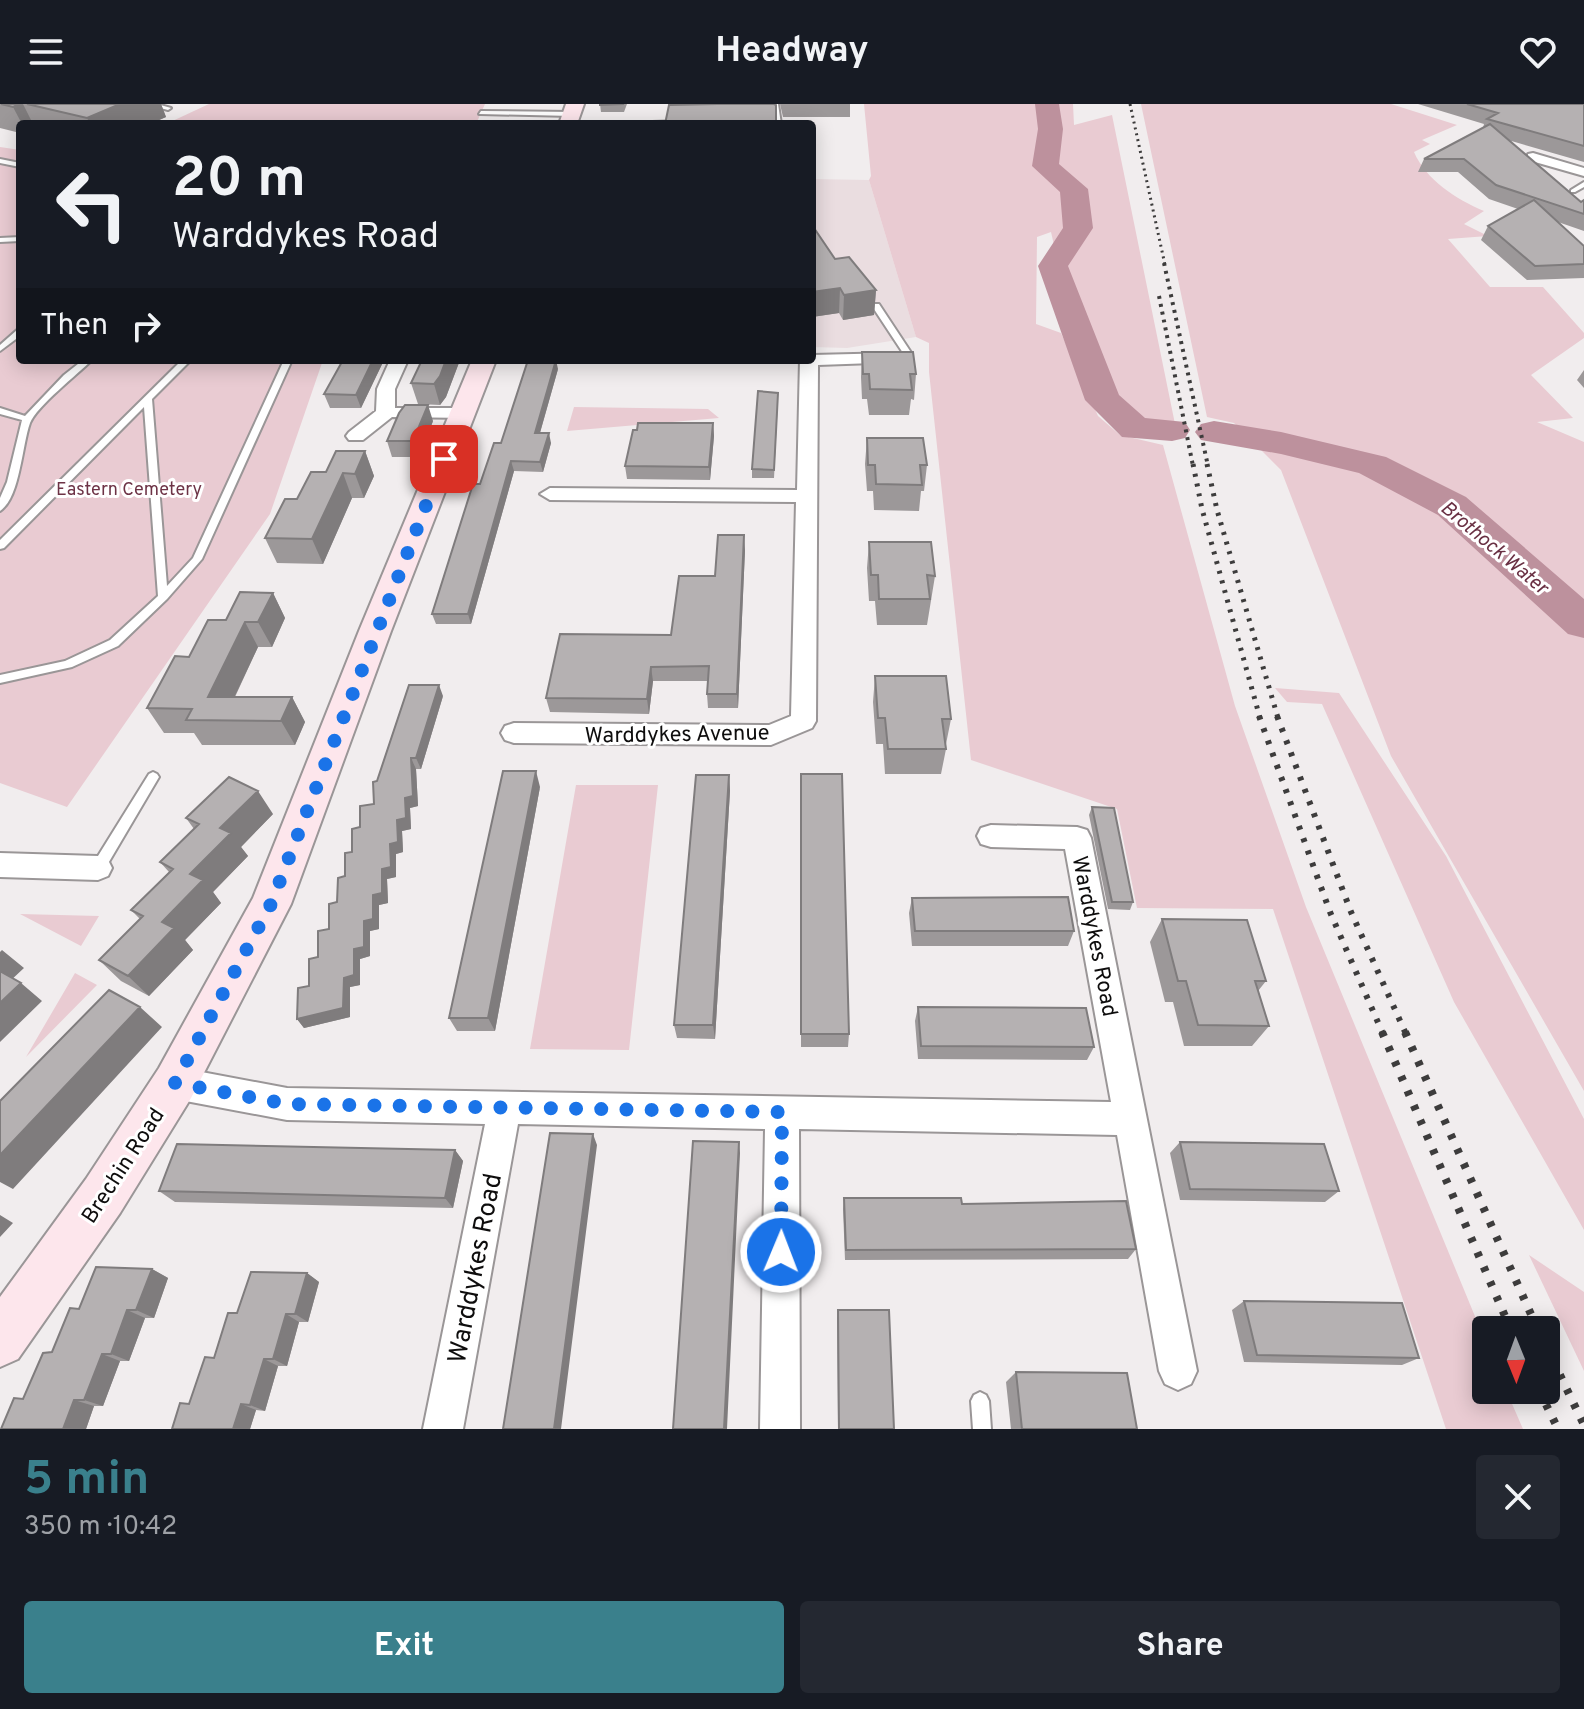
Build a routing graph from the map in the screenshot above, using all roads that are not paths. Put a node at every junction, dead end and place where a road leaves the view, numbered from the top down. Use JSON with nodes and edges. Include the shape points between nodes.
{"nodes":[{"id":1,"x":148,"y":104,"type":"edge"},
{"id":2,"x":168,"y":108,"type":"dead end"},
{"id":3,"x":481,"y":113,"type":"dead end"},
{"id":4,"x":572,"y":114,"type":"edge"},
{"id":5,"x":1533,"y":157,"type":"edge"},
{"id":6,"x":1584,"y":172,"type":"edge"},
{"id":7,"x":1584,"y":184,"type":"edge"},
{"id":8,"x":1573,"y":191,"type":"edge"},
{"id":9,"x":876,"y":306,"type":"edge"},
{"id":10,"x":16,"y":335,"type":"edge"},
{"id":11,"x":0,"y":349,"type":"edge"},
{"id":12,"x":908,"y":354,"type":"joint"},
{"id":13,"x":816,"y":360,"type":"edge"},
{"id":14,"x":83,"y":364,"type":"edge"},
{"id":15,"x":183,"y":364,"type":"edge"},
{"id":16,"x":286,"y":364,"type":"edge"},
{"id":17,"x":397,"y":364,"type":"edge"},
{"id":18,"x":482,"y":364,"type":"edge"},
{"id":19,"x":810,"y":364,"type":"edge"},
{"id":20,"x":148,"y":398,"type":"junction"},
{"id":21,"x":0,"y":411,"type":"edge"},
{"id":22,"x":385,"y":413,"type":"junction"},
{"id":23,"x":462,"y":414,"type":"junction"},
{"id":24,"x":27,"y":419,"type":"junction"},
{"id":25,"x":356,"y":436,"type":"dead end"},
{"id":26,"x":550,"y":494,"type":"dead end"},
{"id":27,"x":808,"y":496,"type":"junction"},
{"id":28,"x":0,"y":508,"type":"edge"},
{"id":29,"x":0,"y":546,"type":"edge"},
{"id":30,"x":163,"y":597,"type":"junction"},
{"id":31,"x":3,"y":678,"type":"edge"},
{"id":32,"x":514,"y":733,"type":"dead end"},
{"id":33,"x":153,"y":777,"type":"dead end"},
{"id":34,"x":991,"y":836,"type":"dead end"},
{"id":35,"x":0,"y":865,"type":"edge"},
{"id":36,"x":98,"y":868,"type":"joint"},
{"id":37,"x":175,"y":1083,"type":"junction"},
{"id":38,"x":505,"y":1107,"type":"junction"},
{"id":39,"x":782,"y":1112,"type":"junction"},
{"id":40,"x":1131,"y":1119,"type":"junction"},
{"id":41,"x":0,"y":1341,"type":"edge"},
{"id":42,"x":1178,"y":1371,"type":"dead end"},
{"id":43,"x":980,"y":1401,"type":"dead end"},
{"id":44,"x":443,"y":1429,"type":"edge"},
{"id":45,"x":780,"y":1429,"type":"edge"},
{"id":46,"x":982,"y":1429,"type":"edge"}],
"edges":[{"from":1,"to":2,"type":"lane"},
{"from":3,"to":4,"type":"lane"},
{"from":5,"to":6,"type":"street"},
{"from":7,"to":8,"type":"lane"},
{"from":9,"to":12,"type":"lane"},
{"from":10,"to":11,"type":"lane"},
{"from":12,"to":13,"type":"street","name":"Warddykes Avenue","via":[[890,360]]},
{"from":14,"to":24,"type":"lane"},
{"from":15,"to":20,"type":"lane"},
{"from":16,"to":30,"type":"lane","via":[[197,559]]},
{"from":17,"to":22,"type":"street","via":[[386,389]]},
{"from":18,"to":23,"type":"street","name":"Brechin Road"},
{"from":19,"to":27,"type":"street","name":"Warddykes Avenue"},
{"from":20,"to":29,"type":"lane"},
{"from":20,"to":30,"type":"lane"},
{"from":21,"to":24,"type":"lane"},
{"from":22,"to":23,"type":"street"},
{"from":22,"to":25,"type":"street"},
{"from":23,"to":37,"type":"street","name":"Brechin Road","via":[[271,904]]},
{"from":24,"to":28,"type":"lane"},
{"from":26,"to":27,"type":"street"},
{"from":27,"to":32,"type":"street","name":"Warddykes Avenue","via":[[803,721],[771,735]]},
{"from":30,"to":31,"type":"lane","via":[[114,643],[68,664]]},
{"from":33,"to":36,"type":"lane"},
{"from":34,"to":40,"type":"street","name":"Warddykes Road","via":[[1077,838]]},
{"from":35,"to":36,"type":"street"},
{"from":37,"to":38,"type":"street","via":[[287,1104]]},
{"from":37,"to":41,"type":"street","name":"Brechin Road"},
{"from":38,"to":39,"type":"street"},
{"from":38,"to":44,"type":"street","name":"Warddykes Road"},
{"from":39,"to":40,"type":"street"},
{"from":39,"to":45,"type":"street"},
{"from":40,"to":42,"type":"street","name":"Warddykes Road"},
{"from":43,"to":46,"type":"lane"}]}
